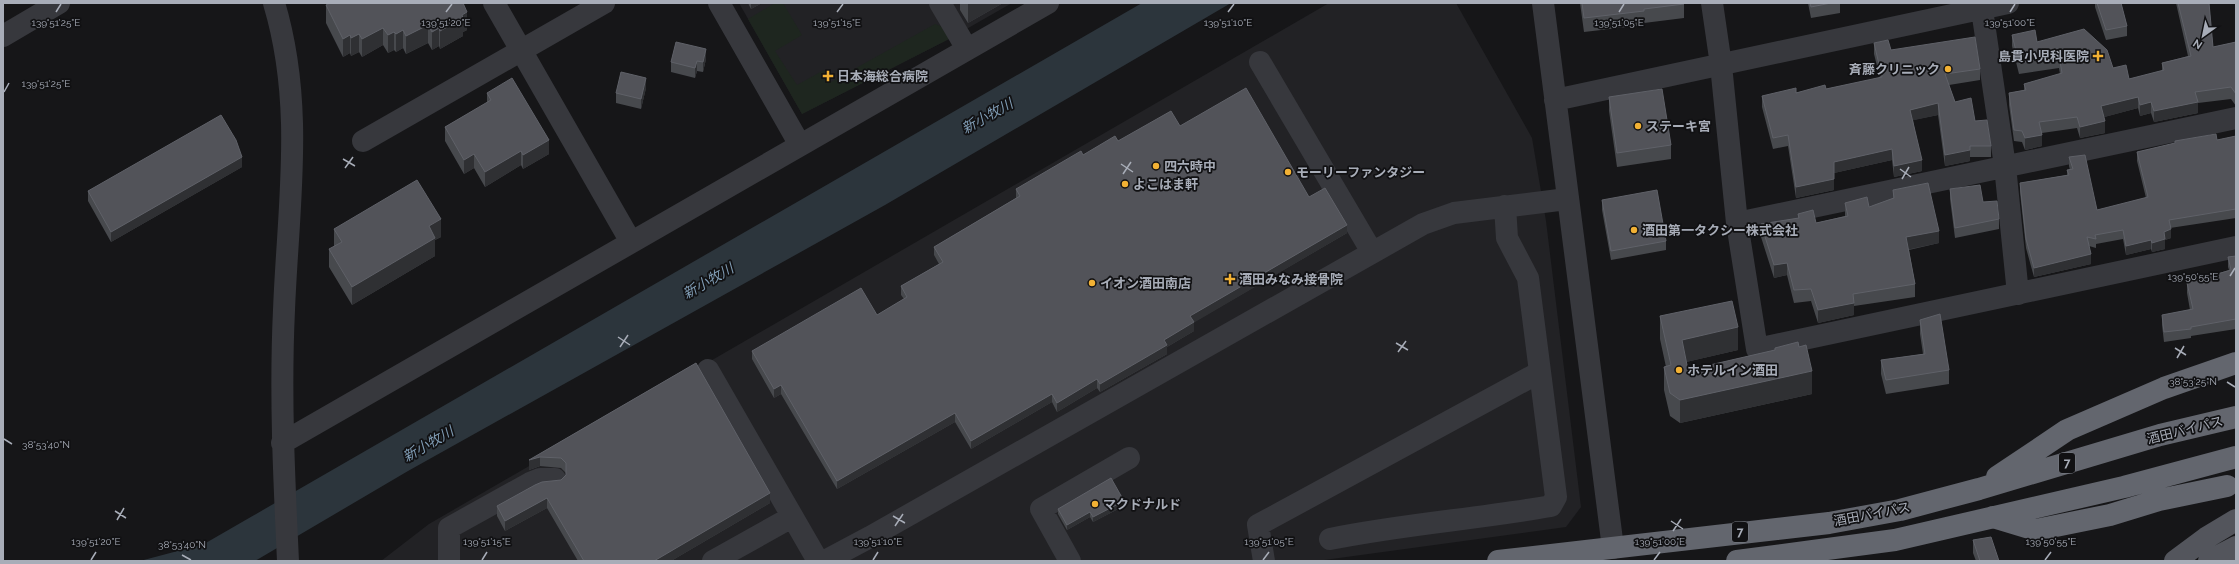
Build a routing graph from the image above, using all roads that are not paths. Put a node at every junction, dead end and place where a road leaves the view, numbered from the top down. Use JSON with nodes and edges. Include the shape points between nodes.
{"nodes":[{"id":1,"x":59,"y":3,"type":"edge"},
{"id":2,"x":274,"y":3,"type":"edge"},
{"id":3,"x":494,"y":3,"type":"edge"},
{"id":4,"x":604,"y":3,"type":"edge"},
{"id":5,"x":719,"y":3,"type":"edge"},
{"id":6,"x":940,"y":3,"type":"edge"},
{"id":7,"x":1048,"y":3,"type":"edge"},
{"id":8,"x":1543,"y":3,"type":"edge"},
{"id":9,"x":1712,"y":3,"type":"edge"},
{"id":10,"x":2008,"y":3,"type":"edge"},
{"id":11,"x":1982,"y":6,"type":"edge"},
{"id":12,"x":3,"y":36,"type":"edge"},
{"id":13,"x":967,"y":49,"type":"junction"},
{"id":14,"x":521,"y":50,"type":"junction"},
{"id":15,"x":1260,"y":62,"type":"dead end"},
{"id":16,"x":1721,"y":66,"type":"junction"},
{"id":17,"x":1555,"y":100,"type":"junction"},
{"id":18,"x":2236,"y":118,"type":"edge"},
{"id":19,"x":363,"y":141,"type":"dead end"},
{"id":20,"x":800,"y":145,"type":"junction"},
{"id":21,"x":2005,"y":166,"type":"junction"},
{"id":22,"x":1567,"y":199,"type":"junction"},
{"id":23,"x":1504,"y":206,"type":"junction"},
{"id":24,"x":1737,"y":223,"type":"junction"},
{"id":25,"x":631,"y":242,"type":"junction"},
{"id":26,"x":2236,"y":247,"type":"edge"},
{"id":27,"x":1372,"y":252,"type":"junction"},
{"id":28,"x":2018,"y":294,"type":"junction"},
{"id":29,"x":2236,"y":363,"type":"edge"},
{"id":30,"x":708,"y":370,"type":"dead end"},
{"id":31,"x":1540,"y":372,"type":"junction"},
{"id":32,"x":2236,"y":417,"type":"edge"},
{"id":33,"x":282,"y":442,"type":"junction"},
{"id":34,"x":2236,"y":457,"type":"edge"},
{"id":35,"x":1129,"y":458,"type":"dead end"},
{"id":36,"x":555,"y":479,"type":"edge"},
{"id":37,"x":2227,"y":486,"type":"dead end"},
{"id":38,"x":1979,"y":489,"type":"junction"},
{"id":39,"x":792,"y":517,"type":"junction"},
{"id":40,"x":1991,"y":517,"type":"junction"},
{"id":41,"x":2236,"y":520,"type":"edge"},
{"id":42,"x":1330,"y":539,"type":"dead end"},
{"id":43,"x":2236,"y":547,"type":"edge"},
{"id":44,"x":1613,"y":554,"type":"edge"},
{"id":45,"x":288,"y":561,"type":"edge"},
{"id":46,"x":449,"y":561,"type":"edge"},
{"id":47,"x":714,"y":561,"type":"edge"},
{"id":48,"x":818,"y":561,"type":"edge"},
{"id":49,"x":825,"y":561,"type":"edge"},
{"id":50,"x":1070,"y":561,"type":"edge"},
{"id":51,"x":1264,"y":561,"type":"edge"},
{"id":52,"x":1498,"y":561,"type":"edge"},
{"id":53,"x":1738,"y":561,"type":"edge"},
{"id":54,"x":2175,"y":561,"type":"edge"},
{"id":55,"x":2209,"y":561,"type":"edge"}],
"edges":[{"from":1,"to":12,"type":"street"},
{"from":2,"to":33,"type":"street","via":[[290,89],[293,143],[292,203],[282,352]]},
{"from":3,"to":14,"type":"street"},
{"from":4,"to":14,"type":"street"},
{"from":5,"to":20,"type":"street"},
{"from":6,"to":13,"type":"street"},
{"from":7,"to":13,"type":"street"},
{"from":8,"to":17,"type":"street"},
{"from":9,"to":16,"type":"street"},
{"from":10,"to":11,"type":"street"},
{"from":11,"to":16,"type":"street"},
{"from":11,"to":21,"type":"street"},
{"from":13,"to":20,"type":"street"},
{"from":14,"to":19,"type":"street"},
{"from":14,"to":25,"type":"street"},
{"from":15,"to":27,"type":"street"},
{"from":16,"to":17,"type":"street"},
{"from":16,"to":24,"type":"street"},
{"from":17,"to":22,"type":"street"},
{"from":18,"to":21,"type":"street"},
{"from":20,"to":25,"type":"street"},
{"from":21,"to":24,"type":"street"},
{"from":21,"to":28,"type":"street"},
{"from":22,"to":23,"type":"street"},
{"from":22,"to":44,"type":"street"},
{"from":23,"to":27,"type":"street","via":[[1439,217]]},
{"from":23,"to":31,"type":"street","via":[[1507,238],[1528,278]]},
{"from":24,"to":28,"type":"street","via":[[1757,349]]},
{"from":25,"to":33,"type":"street"},
{"from":26,"to":28,"type":"street"},
{"from":27,"to":49,"type":"street","via":[[870,538]]},
{"from":29,"to":38,"type":"highway","via":[[2164,388],[2066,430]]},
{"from":30,"to":39,"type":"street"},
{"from":31,"to":42,"type":"street","via":[[1556,497],[1551,506],[1468,520],[1375,530]]},
{"from":31,"to":51,"type":"street","via":[[1258,525]]},
{"from":32,"to":38,"type":"highway","name":"酒田バイパス","number":"7","via":[[2160,435]]},
{"from":33,"to":45,"type":"street"},
{"from":34,"to":40,"type":"highway","name":"酒田バイパス","number":"7","via":[[2124,487]]},
{"from":35,"to":50,"type":"street","via":[[1041,509]]},
{"from":36,"to":46,"type":"street","via":[[540,479],[530,483],[450,528]]},
{"from":37,"to":40,"type":"highway","via":[[2036,530]]},
{"from":38,"to":44,"type":"highway","name":"酒田バイパス","number":"7","via":[[1900,510],[1829,523]]},
{"from":39,"to":47,"type":"street"},
{"from":39,"to":48,"type":"street"},
{"from":40,"to":53,"type":"highway","name":"酒田バイパス","number":"7","via":[[1895,540]]},
{"from":41,"to":54,"type":"main road"},
{"from":43,"to":55,"type":"main road"},
{"from":44,"to":52,"type":"highway","name":"酒田バイパス","number":"7"}]}
